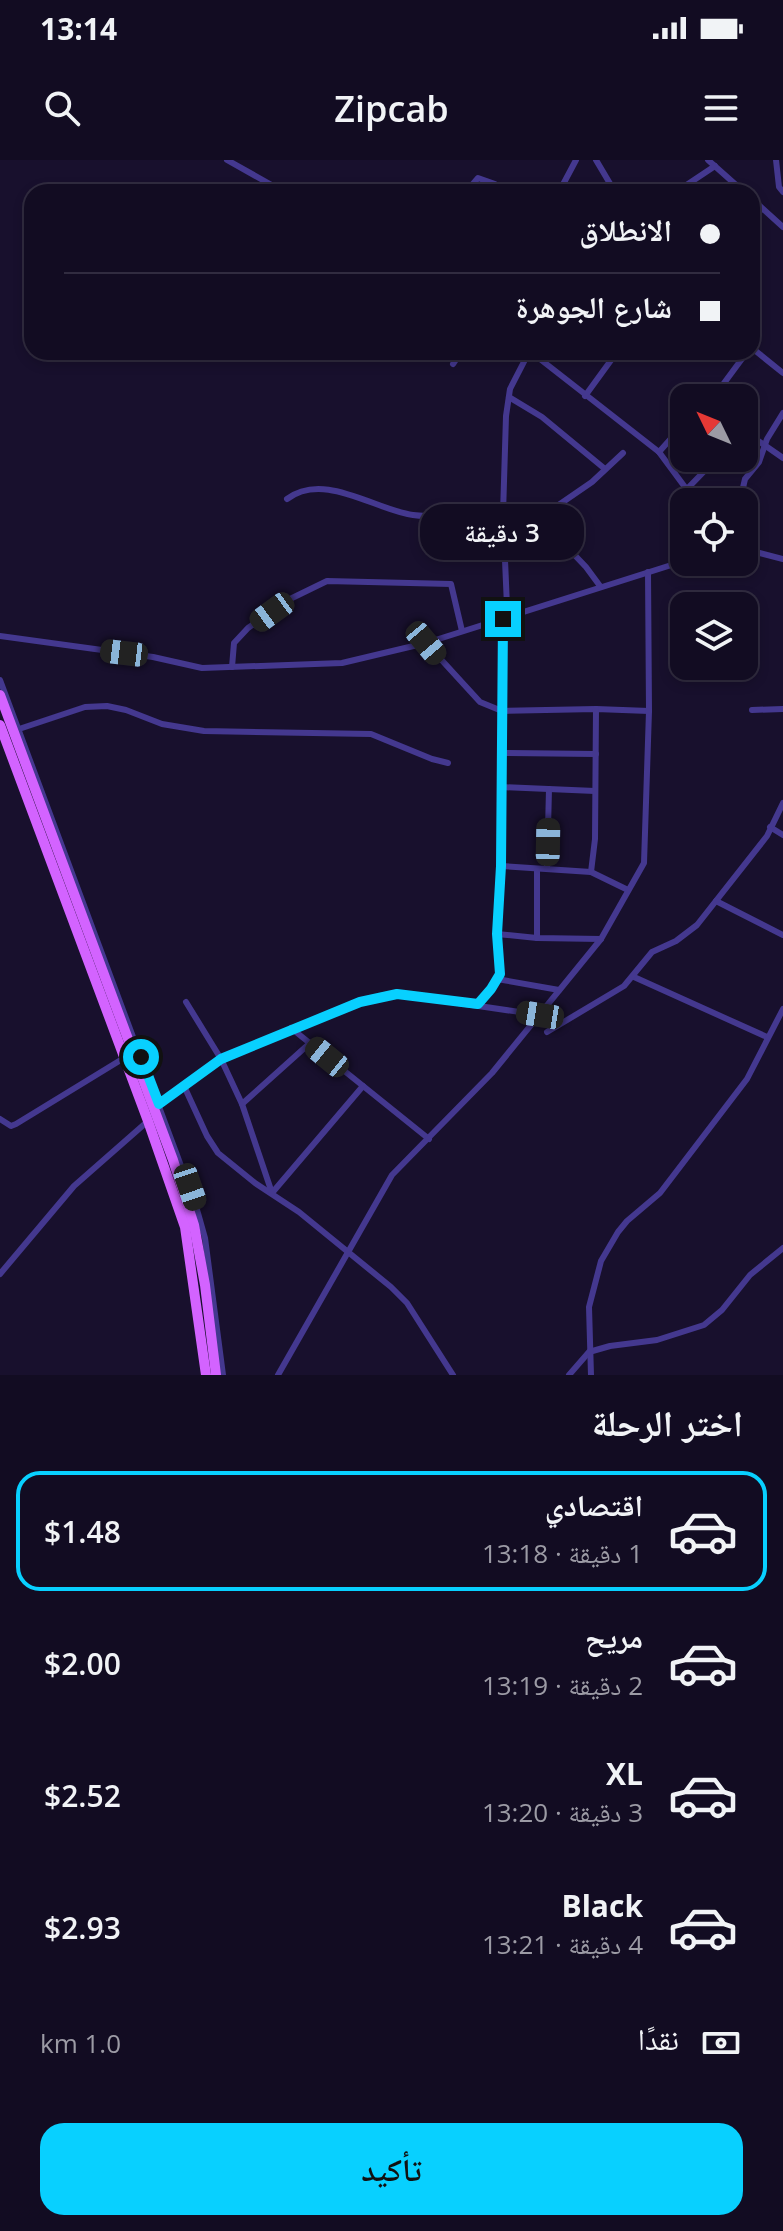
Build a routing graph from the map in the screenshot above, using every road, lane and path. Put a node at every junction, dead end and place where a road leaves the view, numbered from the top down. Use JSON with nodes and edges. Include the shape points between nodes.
{"nodes":[{"id":1,"x":227,"y":160,"type":"edge"},
{"id":2,"x":576,"y":160,"type":"edge"},
{"id":3,"x":596,"y":160,"type":"edge"},
{"id":4,"x":708,"y":160,"type":"edge"},
{"id":5,"x":776,"y":160,"type":"edge"},
{"id":6,"x":715,"y":166,"type":"junction"},
{"id":7,"x":270,"y":184,"type":"edge"},
{"id":8,"x":473,"y":184,"type":"edge"},
{"id":9,"x":495,"y":184,"type":"edge"},
{"id":10,"x":563,"y":184,"type":"edge"},
{"id":11,"x":610,"y":184,"type":"edge"},
{"id":12,"x":688,"y":184,"type":"edge"},
{"id":13,"x":735,"y":184,"type":"edge"},
{"id":14,"x":783,"y":192,"type":"edge"},
{"id":15,"x":760,"y":206,"type":"edge"},
{"id":16,"x":783,"y":227,"type":"edge"},
{"id":17,"x":760,"y":354,"type":"edge"},
{"id":18,"x":456,"y":360,"type":"edge"},
{"id":19,"x":526,"y":360,"type":"edge"},
{"id":20,"x":540,"y":360,"type":"edge"},
{"id":21,"x":611,"y":360,"type":"edge"},
{"id":22,"x":741,"y":360,"type":"edge"},
{"id":23,"x":453,"y":364,"type":"dead end"},
{"id":24,"x":783,"y":373,"type":"edge"},
{"id":25,"x":723,"y":384,"type":"edge"},
{"id":26,"x":585,"y":396,"type":"junction"},
{"id":27,"x":509,"y":397,"type":"junction"},
{"id":28,"x":783,"y":413,"type":"edge"},
{"id":29,"x":670,"y":440,"type":"edge"},
{"id":30,"x":758,"y":441,"type":"edge"},
{"id":31,"x":765,"y":446,"type":"junction"},
{"id":32,"x":659,"y":452,"type":"junction"},
{"id":33,"x":623,"y":453,"type":"dead end"},
{"id":34,"x":783,"y":458,"type":"edge"},
{"id":35,"x":605,"y":469,"type":"junction"},
{"id":36,"x":703,"y":472,"type":"edge"},
{"id":37,"x":686,"y":488,"type":"edge"},
{"id":38,"x":688,"y":488,"type":"edge"},
{"id":39,"x":743,"y":488,"type":"edge"},
{"id":40,"x":287,"y":499,"type":"dead end"},
{"id":41,"x":503,"y":514,"type":"junction"},
{"id":42,"x":544,"y":515,"type":"junction"},
{"id":43,"x":758,"y":553,"type":"edge"},
{"id":44,"x":783,"y":559,"type":"edge"},
{"id":45,"x":670,"y":565,"type":"edge"},
{"id":46,"x":648,"y":572,"type":"junction"},
{"id":47,"x":600,"y":586,"type":"junction"},
{"id":48,"x":503,"y":619,"type":"junction"},
{"id":49,"x":462,"y":631,"type":"junction"},
{"id":50,"x":0,"y":636,"type":"edge"},
{"id":51,"x":426,"y":643,"type":"junction"},
{"id":52,"x":232,"y":667,"type":"junction"},
{"id":53,"x":0,"y":680,"type":"edge"},
{"id":54,"x":0,"y":695,"type":"edge"},
{"id":55,"x":596,"y":709,"type":"junction"},
{"id":56,"x":783,"y":709,"type":"edge"},
{"id":57,"x":752,"y":710,"type":"dead end"},
{"id":58,"x":502,"y":711,"type":"junction"},
{"id":59,"x":649,"y":711,"type":"junction"},
{"id":60,"x":0,"y":725,"type":"edge"},
{"id":61,"x":19,"y":729,"type":"junction"},
{"id":62,"x":502,"y":753,"type":"junction"},
{"id":63,"x":596,"y":754,"type":"junction"},
{"id":64,"x":448,"y":763,"type":"dead end"},
{"id":65,"x":501,"y":787,"type":"junction"},
{"id":66,"x":549,"y":789,"type":"junction"},
{"id":67,"x":595,"y":791,"type":"junction"},
{"id":68,"x":783,"y":803,"type":"edge"},
{"id":69,"x":770,"y":827,"type":"junction"},
{"id":70,"x":783,"y":835,"type":"edge"},
{"id":71,"x":501,"y":866,"type":"junction"},
{"id":72,"x":547,"y":869,"type":"junction"},
{"id":73,"x":537,"y":870,"type":"junction"},
{"id":74,"x":591,"y":872,"type":"junction"},
{"id":75,"x":628,"y":890,"type":"junction"},
{"id":76,"x":716,"y":901,"type":"junction"},
{"id":77,"x":497,"y":934,"type":"junction"},
{"id":78,"x":783,"y":935,"type":"edge"},
{"id":79,"x":537,"y":938,"type":"junction"},
{"id":80,"x":601,"y":939,"type":"junction"},
{"id":81,"x":634,"y":977,"type":"junction"},
{"id":82,"x":497,"y":979,"type":"junction"},
{"id":83,"x":559,"y":990,"type":"junction"},
{"id":84,"x":186,"y":1002,"type":"dead end"},
{"id":85,"x":478,"y":1004,"type":"junction"},
{"id":86,"x":783,"y":1009,"type":"edge"},
{"id":87,"x":540,"y":1015,"type":"junction"},
{"id":88,"x":291,"y":1028,"type":"junction"},
{"id":89,"x":547,"y":1032,"type":"dead end"},
{"id":90,"x":767,"y":1037,"type":"junction"},
{"id":91,"x":310,"y":1043,"type":"junction"},
{"id":92,"x":124,"y":1058,"type":"junction"},
{"id":93,"x":221,"y":1059,"type":"junction"},
{"id":94,"x":184,"y":1086,"type":"junction"},
{"id":95,"x":363,"y":1086,"type":"junction"},
{"id":96,"x":159,"y":1104,"type":"junction"},
{"id":97,"x":242,"y":1104,"type":"junction"},
{"id":98,"x":0,"y":1119,"type":"edge"},
{"id":99,"x":148,"y":1121,"type":"junction"},
{"id":100,"x":429,"y":1139,"type":"junction"},
{"id":101,"x":272,"y":1193,"type":"junction"},
{"id":102,"x":783,"y":1248,"type":"edge"},
{"id":103,"x":347,"y":1252,"type":"junction"},
{"id":104,"x":0,"y":1274,"type":"edge"},
{"id":105,"x":589,"y":1352,"type":"junction"},
{"id":106,"x":206,"y":1375,"type":"edge"},
{"id":107,"x":216,"y":1375,"type":"edge"},
{"id":108,"x":223,"y":1375,"type":"edge"},
{"id":109,"x":278,"y":1375,"type":"edge"},
{"id":110,"x":453,"y":1375,"type":"edge"},
{"id":111,"x":569,"y":1375,"type":"edge"},
{"id":112,"x":591,"y":1375,"type":"edge"}],
"edges":[{"from":1,"to":7,"type":"street"},
{"from":2,"to":10,"type":"street"},
{"from":3,"to":11,"type":"street"},
{"from":4,"to":6,"type":"street"},
{"from":5,"to":14,"type":"street"},
{"from":6,"to":12,"type":"street"},
{"from":6,"to":13,"type":"street"},
{"from":8,"to":9,"type":"street","via":[[478,178]]},
{"from":15,"to":16,"type":"street"},
{"from":17,"to":24,"type":"street"},
{"from":18,"to":23,"type":"street"},
{"from":19,"to":27,"type":"street"},
{"from":20,"to":26,"type":"street"},
{"from":21,"to":26,"type":"street"},
{"from":22,"to":25,"type":"street"},
{"from":26,"to":32,"type":"street"},
{"from":27,"to":35,"type":"street"},
{"from":27,"to":41,"type":"street"},
{"from":28,"to":31,"type":"street"},
{"from":29,"to":32,"type":"street"},
{"from":30,"to":31,"type":"street"},
{"from":31,"to":34,"type":"street"},
{"from":31,"to":39,"type":"street"},
{"from":32,"to":37,"type":"street"},
{"from":33,"to":35,"type":"street"},
{"from":35,"to":42,"type":"street"},
{"from":36,"to":38,"type":"street"},
{"from":40,"to":41,"type":"street","via":[[326,490],[419,516]]},
{"from":41,"to":42,"type":"street"},
{"from":41,"to":48,"type":"street"},
{"from":42,"to":47,"type":"street","via":[[545,524]]},
{"from":43,"to":44,"type":"street"},
{"from":45,"to":46,"type":"street"},
{"from":46,"to":47,"type":"street"},
{"from":46,"to":59,"type":"street"},
{"from":47,"to":48,"type":"street"},
{"from":48,"to":49,"type":"street"},
{"from":48,"to":58,"type":"street"},
{"from":49,"to":51,"type":"street"},
{"from":49,"to":52,"type":"street","via":[[451,584],[327,581],[248,628],[234,643]]},
{"from":50,"to":52,"type":"street","via":[[153,657],[195,668]]},
{"from":51,"to":52,"type":"street","via":[[342,663]]},
{"from":51,"to":58,"type":"street","via":[[480,702]]},
{"from":53,"to":61,"type":"street"},
{"from":54,"to":107,"type":"main road","via":[[194,1225]]},
{"from":55,"to":58,"type":"street"},
{"from":55,"to":59,"type":"street"},
{"from":55,"to":63,"type":"street"},
{"from":56,"to":57,"type":"street"},
{"from":58,"to":62,"type":"street"},
{"from":59,"to":75,"type":"street","via":[[644,863]]},
{"from":60,"to":92,"type":"main road"},
{"from":61,"to":64,"type":"street","via":[[85,707],[107,706],[204,731],[371,734]]},
{"from":61,"to":96,"type":"street"},
{"from":62,"to":63,"type":"street"},
{"from":62,"to":65,"type":"street"},
{"from":63,"to":67,"type":"street"},
{"from":65,"to":66,"type":"street"},
{"from":65,"to":71,"type":"street"},
{"from":66,"to":67,"type":"street"},
{"from":66,"to":72,"type":"street"},
{"from":67,"to":74,"type":"street"},
{"from":68,"to":69,"type":"street"},
{"from":69,"to":70,"type":"street"},
{"from":69,"to":76,"type":"street"},
{"from":71,"to":73,"type":"street"},
{"from":71,"to":77,"type":"street"},
{"from":72,"to":73,"type":"street"},
{"from":72,"to":74,"type":"street"},
{"from":73,"to":79,"type":"street"},
{"from":74,"to":75,"type":"street"},
{"from":75,"to":80,"type":"street"},
{"from":76,"to":78,"type":"street"},
{"from":76,"to":81,"type":"street","via":[[690,931],[652,952]]},
{"from":77,"to":79,"type":"street"},
{"from":77,"to":82,"type":"street"},
{"from":79,"to":80,"type":"street"},
{"from":80,"to":83,"type":"street"},
{"from":81,"to":89,"type":"street"},
{"from":81,"to":90,"type":"street"},
{"from":82,"to":83,"type":"street"},
{"from":82,"to":85,"type":"street"},
{"from":83,"to":87,"type":"street"},
{"from":84,"to":93,"type":"street"},
{"from":85,"to":87,"type":"street"},
{"from":85,"to":88,"type":"street","via":[[397,994]]},
{"from":86,"to":90,"type":"street"},
{"from":87,"to":100,"type":"street"},
{"from":88,"to":91,"type":"street"},
{"from":88,"to":93,"type":"street"},
{"from":90,"to":105,"type":"street","via":[[747,1079],[660,1193],[618,1232],[601,1261],[589,1307]]},
{"from":91,"to":95,"type":"street"},
{"from":91,"to":97,"type":"street"},
{"from":92,"to":98,"type":"street","via":[[16,1124]]},
{"from":92,"to":99,"type":"main road"},
{"from":93,"to":94,"type":"street"},
{"from":93,"to":97,"type":"street"},
{"from":94,"to":96,"type":"street"},
{"from":94,"to":101,"type":"street","via":[[218,1153]]},
{"from":95,"to":100,"type":"street"},
{"from":95,"to":101,"type":"street"},
{"from":96,"to":108,"type":"street","via":[[205,1238]]},
{"from":97,"to":101,"type":"street"},
{"from":99,"to":104,"type":"street","via":[[74,1186]]},
{"from":99,"to":106,"type":"main road","via":[[185,1227]]},
{"from":100,"to":103,"type":"street","via":[[392,1175]]},
{"from":101,"to":103,"type":"street"},
{"from":102,"to":105,"type":"street","via":[[704,1325]]},
{"from":103,"to":109,"type":"street"},
{"from":103,"to":110,"type":"street","via":[[407,1303]]},
{"from":105,"to":111,"type":"street"},
{"from":105,"to":112,"type":"street"}]}
